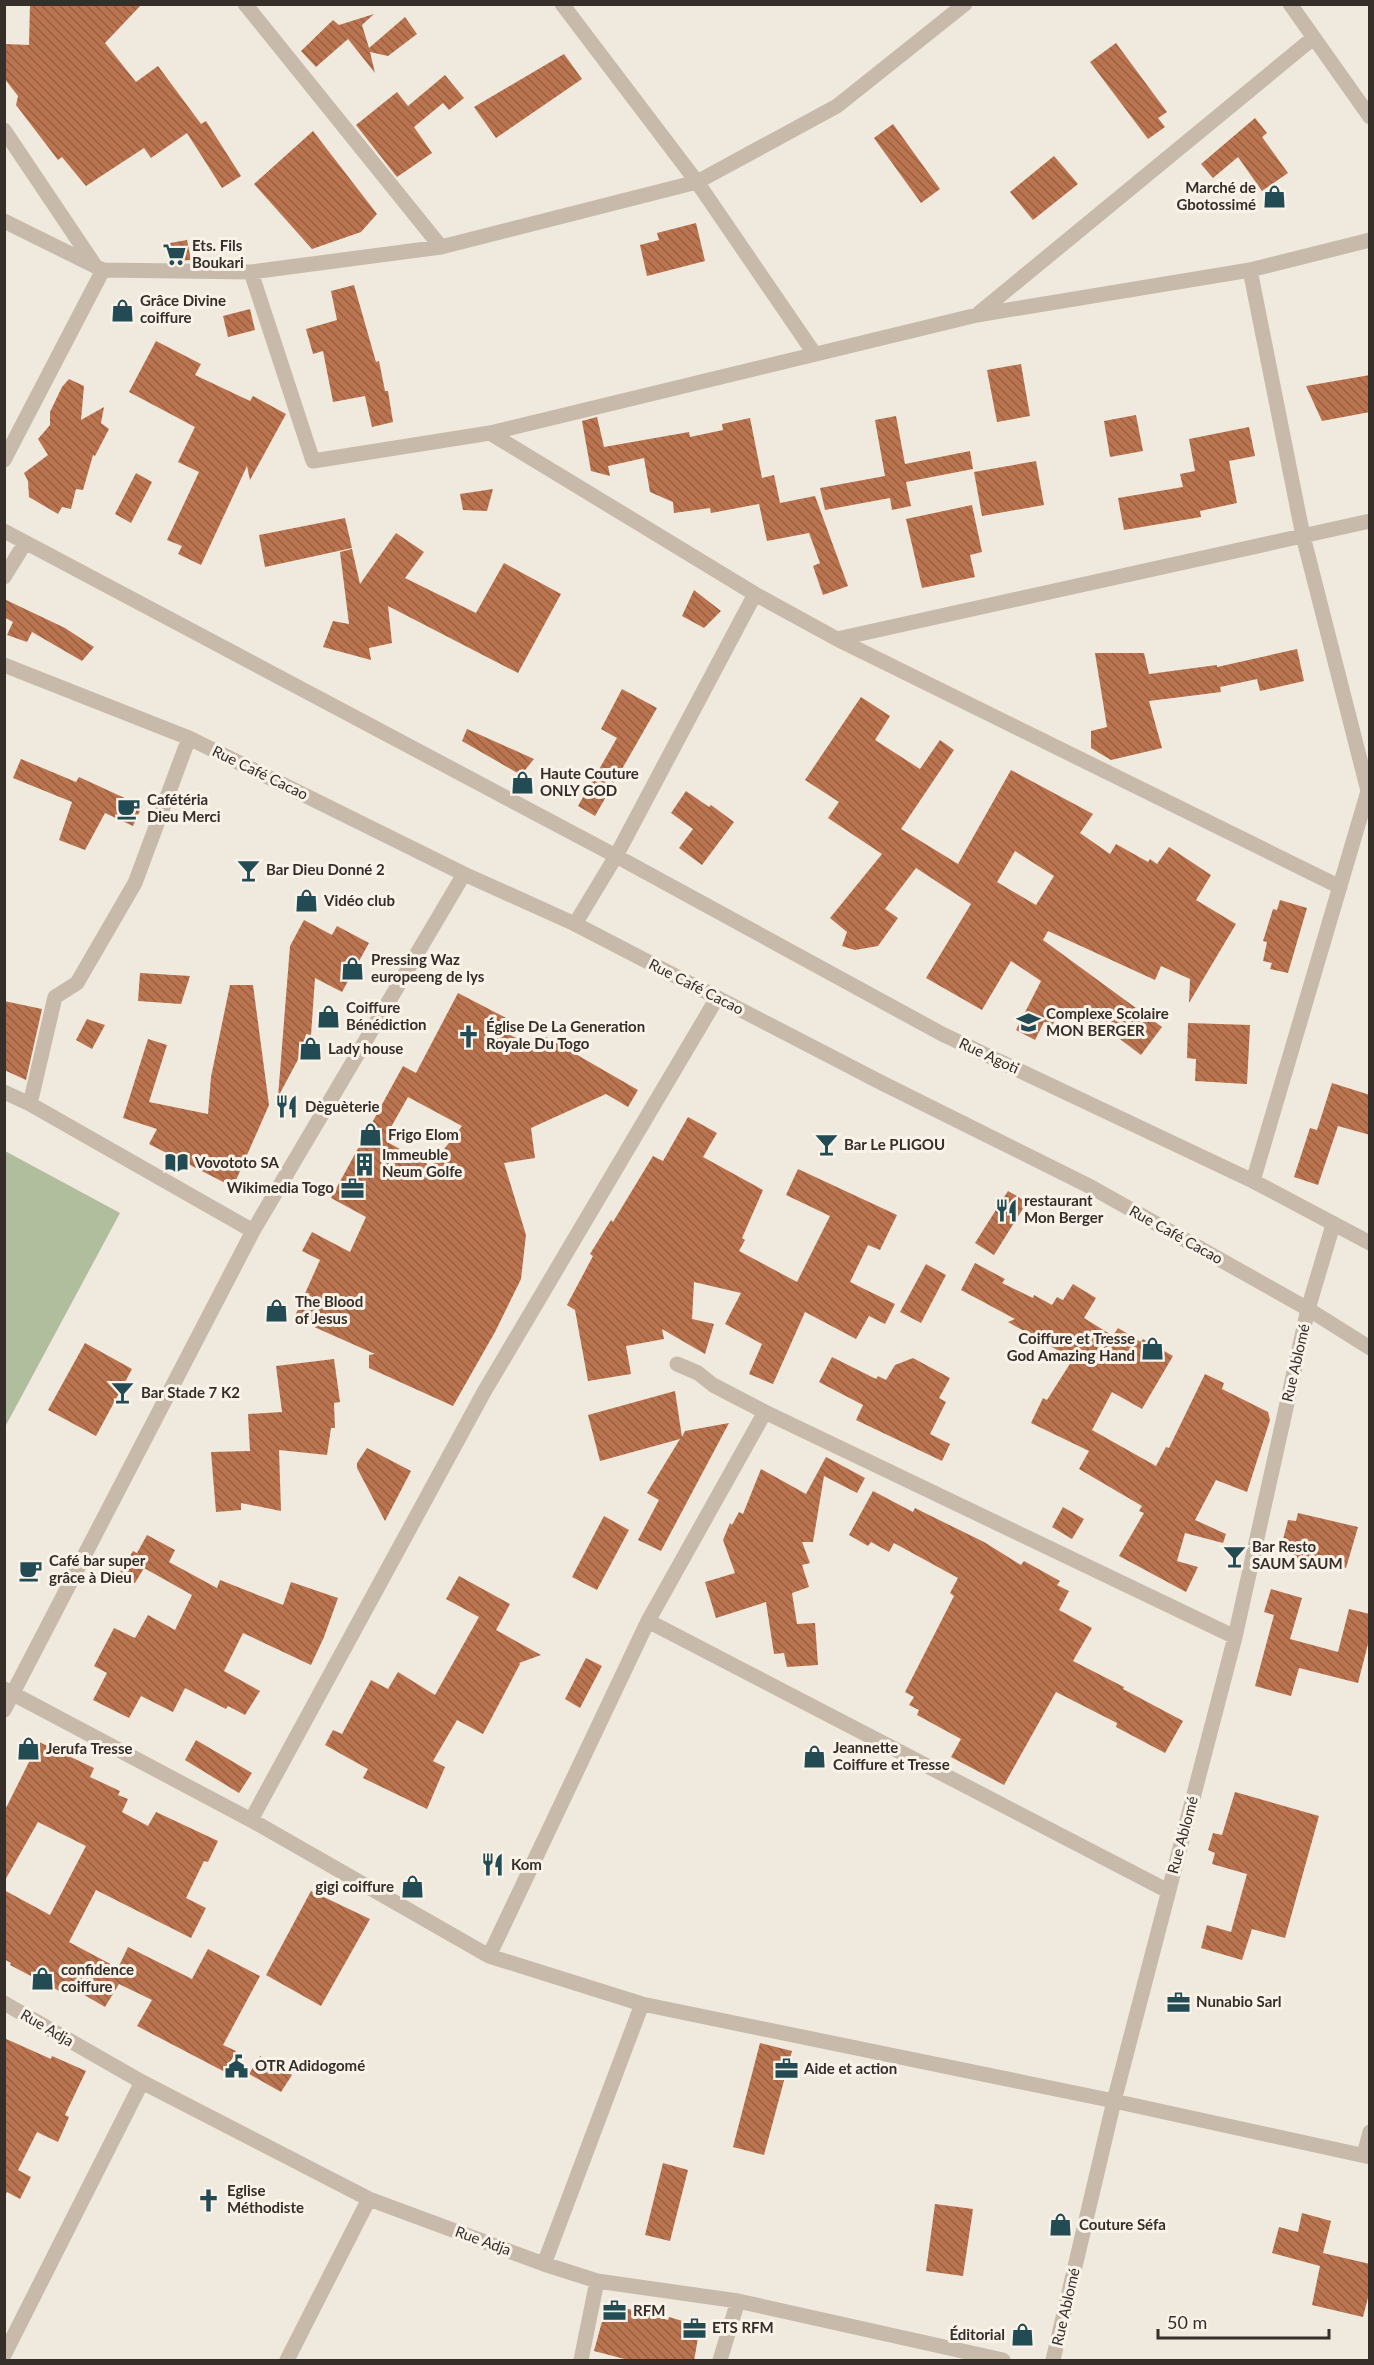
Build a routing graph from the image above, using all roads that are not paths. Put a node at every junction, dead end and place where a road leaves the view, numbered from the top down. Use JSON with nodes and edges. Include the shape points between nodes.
{"nodes":[{"id":1,"x":245,"y":4,"type":"edge"},
{"id":2,"x":562,"y":4,"type":"edge"},
{"id":3,"x":965,"y":4,"type":"edge"},
{"id":4,"x":1290,"y":4,"type":"edge"},
{"id":5,"x":1312,"y":39,"type":"junction"},
{"id":6,"x":1370,"y":117,"type":"edge"},
{"id":7,"x":4,"y":130,"type":"edge"},
{"id":8,"x":697,"y":182,"type":"junction"},
{"id":9,"x":4,"y":221,"type":"edge"},
{"id":10,"x":1370,"y":240,"type":"edge"},
{"id":11,"x":441,"y":247,"type":"junction"},
{"id":12,"x":99,"y":267,"type":"junction"},
{"id":13,"x":1250,"y":270,"type":"junction"},
{"id":14,"x":251,"y":272,"type":"junction"},
{"id":15,"x":977,"y":315,"type":"junction"},
{"id":16,"x":814,"y":353,"type":"junction"},
{"id":17,"x":490,"y":433,"type":"junction"},
{"id":18,"x":4,"y":460,"type":"edge"},
{"id":19,"x":1370,"y":521,"type":"edge"},
{"id":20,"x":4,"y":531,"type":"edge"},
{"id":21,"x":1303,"y":536,"type":"junction"},
{"id":22,"x":26,"y":543,"type":"junction"},
{"id":23,"x":4,"y":577,"type":"edge"},
{"id":24,"x":755,"y":594,"type":"junction"},
{"id":25,"x":837,"y":639,"type":"junction"},
{"id":26,"x":4,"y":665,"type":"edge"},
{"id":27,"x":189,"y":738,"type":"junction"},
{"id":28,"x":1369,"y":790,"type":"edge"},
{"id":29,"x":616,"y":856,"type":"junction"},
{"id":30,"x":464,"y":874,"type":"junction"},
{"id":31,"x":1340,"y":887,"type":"junction"},
{"id":32,"x":575,"y":924,"type":"junction"},
{"id":33,"x":717,"y":998,"type":"junction"},
{"id":34,"x":4,"y":1092,"type":"edge"},
{"id":35,"x":30,"y":1104,"type":"junction"},
{"id":36,"x":1253,"y":1181,"type":"junction"},
{"id":37,"x":1333,"y":1225,"type":"junction"},
{"id":38,"x":253,"y":1231,"type":"junction"},
{"id":39,"x":1370,"y":1243,"type":"edge"},
{"id":40,"x":1308,"y":1309,"type":"junction"},
{"id":41,"x":1370,"y":1348,"type":"edge"},
{"id":42,"x":677,"y":1364,"type":"dead end"},
{"id":43,"x":765,"y":1412,"type":"junction"},
{"id":44,"x":648,"y":1621,"type":"junction"},
{"id":45,"x":1235,"y":1637,"type":"junction"},
{"id":46,"x":9,"y":1691,"type":"edge"},
{"id":47,"x":4,"y":1710,"type":"edge"},
{"id":48,"x":251,"y":1820,"type":"junction"},
{"id":49,"x":1168,"y":1891,"type":"junction"},
{"id":50,"x":489,"y":1956,"type":"junction"},
{"id":51,"x":4,"y":2004,"type":"edge"},
{"id":52,"x":642,"y":2004,"type":"junction"},
{"id":53,"x":142,"y":2082,"type":"junction"},
{"id":54,"x":1114,"y":2101,"type":"junction"},
{"id":55,"x":1370,"y":2132,"type":"edge"},
{"id":56,"x":1367,"y":2156,"type":"edge"},
{"id":57,"x":369,"y":2199,"type":"junction"},
{"id":58,"x":544,"y":2264,"type":"junction"},
{"id":59,"x":597,"y":2281,"type":"junction"},
{"id":60,"x":738,"y":2301,"type":"junction"},
{"id":61,"x":4,"y":2355,"type":"edge"},
{"id":62,"x":287,"y":2361,"type":"edge"},
{"id":63,"x":581,"y":2361,"type":"edge"},
{"id":64,"x":720,"y":2361,"type":"edge"},
{"id":65,"x":1003,"y":2361,"type":"edge"},
{"id":66,"x":1053,"y":2361,"type":"edge"}],
"edges":[{"from":1,"to":11,"type":"street"},
{"from":2,"to":8,"type":"street"},
{"from":3,"to":8,"type":"street","via":[[837,106]]},
{"from":4,"to":5,"type":"street"},
{"from":5,"to":6,"type":"street"},
{"from":5,"to":15,"type":"street"},
{"from":7,"to":12,"type":"street"},
{"from":8,"to":11,"type":"street"},
{"from":8,"to":16,"type":"street"},
{"from":9,"to":12,"type":"street"},
{"from":10,"to":13,"type":"street"},
{"from":11,"to":14,"type":"street"},
{"from":12,"to":14,"type":"street"},
{"from":12,"to":18,"type":"street"},
{"from":13,"to":15,"type":"street"},
{"from":13,"to":21,"type":"street"},
{"from":14,"to":17,"type":"street","via":[[314,461]]},
{"from":15,"to":16,"type":"street"},
{"from":16,"to":17,"type":"street"},
{"from":17,"to":24,"type":"street"},
{"from":19,"to":21,"type":"street"},
{"from":20,"to":22,"type":"street","name":"Rue Agoti"},
{"from":21,"to":25,"type":"street"},
{"from":21,"to":28,"type":"street"},
{"from":22,"to":23,"type":"street"},
{"from":22,"to":29,"type":"street","name":"Rue Agoti"},
{"from":24,"to":25,"type":"street"},
{"from":24,"to":29,"type":"street"},
{"from":25,"to":31,"type":"street"},
{"from":26,"to":27,"type":"street","name":"Rue Café Cacao"},
{"from":27,"to":30,"type":"street","name":"Rue Café Cacao"},
{"from":27,"to":35,"type":"street","via":[[135,883],[76,983],[55,997]]},
{"from":28,"to":31,"type":"street"},
{"from":29,"to":32,"type":"street"},
{"from":29,"to":36,"type":"street","name":"Rue Agoti","via":[[942,1034]]},
{"from":30,"to":32,"type":"street","name":"Rue Café Cacao"},
{"from":30,"to":38,"type":"street"},
{"from":31,"to":36,"type":"street"},
{"from":32,"to":33,"type":"street","name":"Rue Café Cacao"},
{"from":33,"to":40,"type":"street","name":"Rue Café Cacao","via":[[1091,1187]]},
{"from":33,"to":48,"type":"street","via":[[484,1392]]},
{"from":34,"to":35,"type":"street"},
{"from":35,"to":38,"type":"street"},
{"from":36,"to":37,"type":"street","name":"Rue Agoti"},
{"from":37,"to":39,"type":"street","name":"Rue Agoti"},
{"from":37,"to":40,"type":"street","name":"Rue Ablomé"},
{"from":38,"to":46,"type":"street"},
{"from":40,"to":41,"type":"street","name":"Rue Café Cacao"},
{"from":40,"to":45,"type":"street","name":"Rue Ablomé"},
{"from":42,"to":43,"type":"street"},
{"from":43,"to":44,"type":"street"},
{"from":43,"to":45,"type":"street"},
{"from":44,"to":49,"type":"street"},
{"from":44,"to":50,"type":"street"},
{"from":45,"to":49,"type":"street","name":"Rue Ablomé"},
{"from":46,"to":47,"type":"street"},
{"from":46,"to":48,"type":"street"},
{"from":48,"to":50,"type":"street"},
{"from":49,"to":54,"type":"street","name":"Rue Ablomé"},
{"from":50,"to":52,"type":"street"},
{"from":51,"to":53,"type":"street","name":"Rue Adja"},
{"from":52,"to":54,"type":"street"},
{"from":52,"to":58,"type":"street"},
{"from":53,"to":57,"type":"street","name":"Rue Adja"},
{"from":53,"to":61,"type":"street"},
{"from":54,"to":56,"type":"street"},
{"from":54,"to":66,"type":"street","name":"Rue Ablomé"},
{"from":55,"to":56,"type":"street"},
{"from":57,"to":58,"type":"street","name":"Rue Adja"},
{"from":57,"to":62,"type":"street"},
{"from":58,"to":59,"type":"street","name":"Rue Adja"},
{"from":59,"to":60,"type":"street","name":"Rue Adja"},
{"from":59,"to":63,"type":"street"},
{"from":60,"to":64,"type":"street"},
{"from":60,"to":65,"type":"street","name":"Rue Adja"}]}
